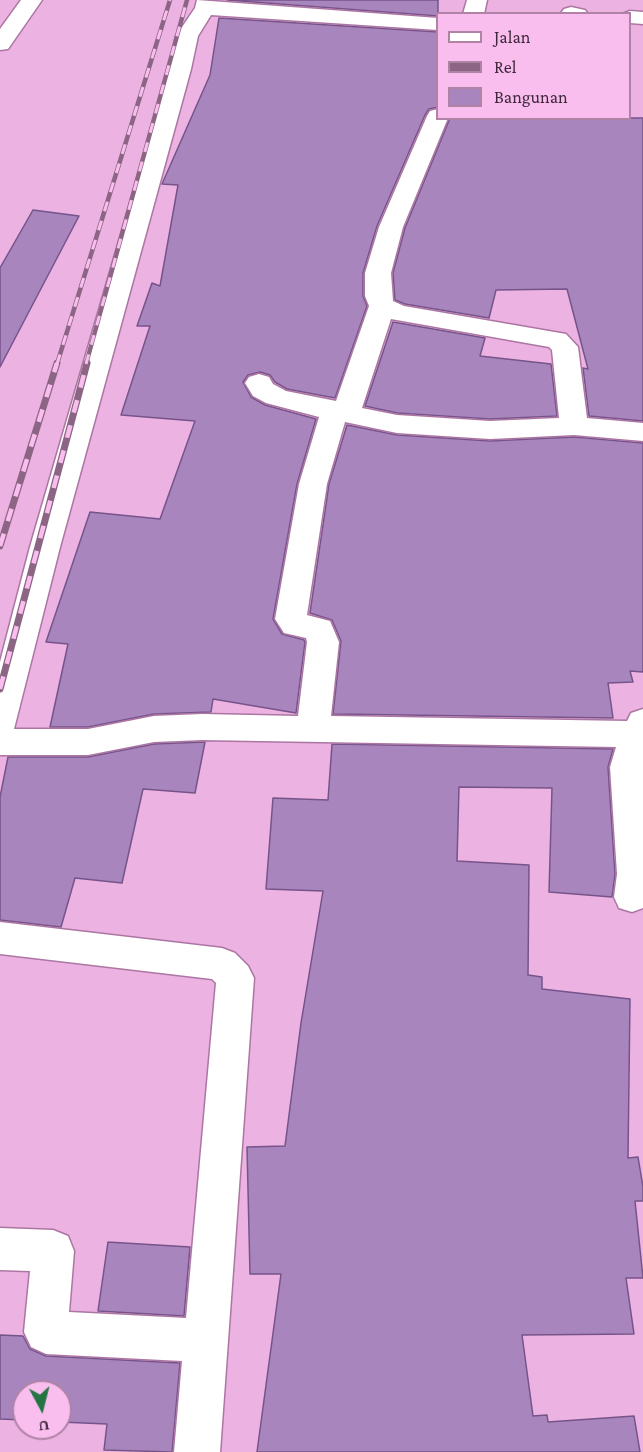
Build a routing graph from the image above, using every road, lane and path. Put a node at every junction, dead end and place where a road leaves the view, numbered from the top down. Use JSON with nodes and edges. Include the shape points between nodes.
{"nodes":[{"id":1,"x":32,"y":0,"type":"edge"},
{"id":2,"x":206,"y":4,"type":"edge"},
{"id":3,"x":7,"y":24,"type":"edge"},
{"id":4,"x":436,"y":24,"type":"edge"},
{"id":5,"x":0,"y":44,"type":"edge"},
{"id":6,"x":437,"y":120,"type":"edge"},
{"id":7,"x":382,"y":306,"type":"junction"},
{"id":8,"x":259,"y":383,"type":"dead end"},
{"id":9,"x":340,"y":411,"type":"junction"},
{"id":10,"x":574,"y":426,"type":"junction"},
{"id":11,"x":643,"y":432,"type":"edge"},
{"id":12,"x":0,"y":725,"type":"edge"},
{"id":13,"x":314,"y":728,"type":"junction"},
{"id":14,"x":640,"y":728,"type":"edge"},
{"id":15,"x":0,"y":742,"type":"edge"},
{"id":16,"x":632,"y":897,"type":"dead end"},
{"id":17,"x":0,"y":938,"type":"edge"},
{"id":18,"x":0,"y":1249,"type":"edge"},
{"id":19,"x":206,"y":1341,"type":"junction"},
{"id":20,"x":197,"y":1452,"type":"edge"}],
"edges":[{"from":1,"to":3,"type":"street"},
{"from":2,"to":4,"type":"street"},
{"from":2,"to":12,"type":"street","via":[[187,36],[45,547]]},
{"from":3,"to":5,"type":"street"},
{"from":6,"to":7,"type":"street","via":[[382,256],[378,273]]},
{"from":7,"to":9,"type":"street"},
{"from":7,"to":10,"type":"street","via":[[398,313],[557,340],[565,347]]},
{"from":8,"to":9,"type":"street","via":[[276,397]]},
{"from":9,"to":10,"type":"street","via":[[397,424],[435,427],[526,430]]},
{"from":9,"to":13,"type":"street","via":[[313,484],[291,619],[295,625],[319,629],[323,642]]},
{"from":10,"to":11,"type":"street"},
{"from":13,"to":14,"type":"street"},
{"from":13,"to":15,"type":"street","via":[[154,729],[88,742]]},
{"from":14,"to":16,"type":"street","via":[[627,767],[635,874]]},
{"from":17,"to":19,"type":"street","via":[[222,964],[235,978]]},
{"from":18,"to":19,"type":"street","via":[[52,1251],[46,1332]]},
{"from":19,"to":20,"type":"street"}]}
